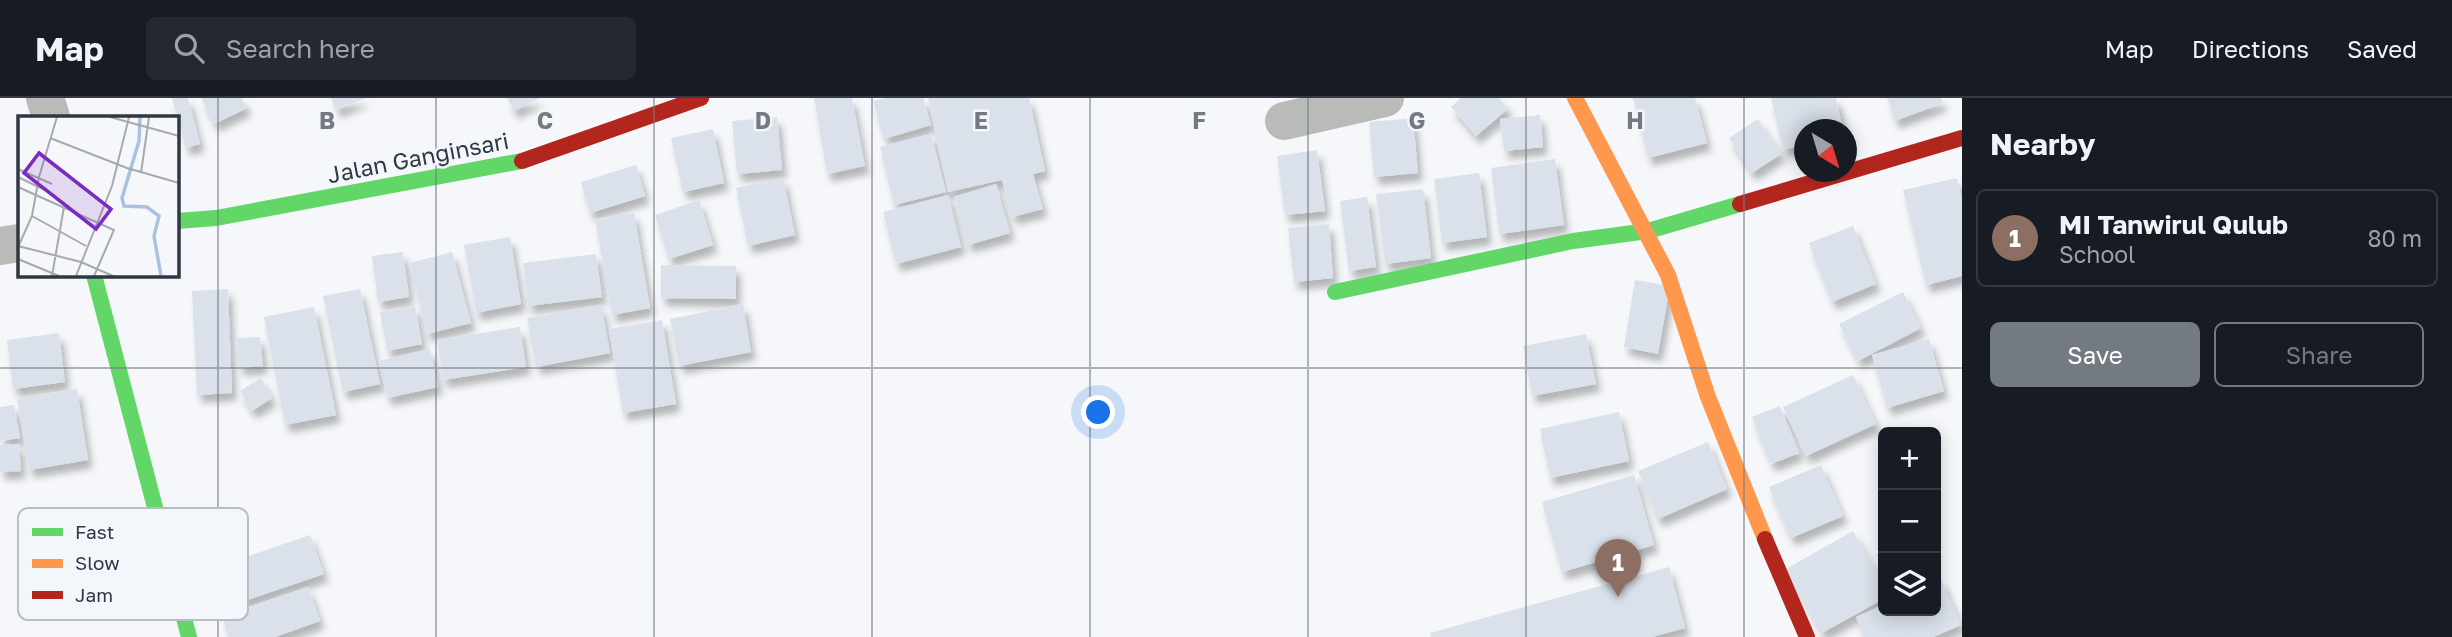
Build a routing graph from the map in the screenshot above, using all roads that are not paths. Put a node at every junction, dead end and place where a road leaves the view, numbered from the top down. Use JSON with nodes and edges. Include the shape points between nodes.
{"nodes":[{"id":1,"x":45,"y":98,"type":"edge"},
{"id":2,"x":701,"y":98,"type":"edge"},
{"id":3,"x":1385,"y":98,"type":"edge"},
{"id":4,"x":1576,"y":98,"type":"edge"},
{"id":5,"x":51,"y":116,"type":"edge"},
{"id":6,"x":1284,"y":121,"type":"dead end"},
{"id":7,"x":1962,"y":138,"type":"edge"},
{"id":8,"x":178,"y":221,"type":"edge"},
{"id":9,"x":1648,"y":231,"type":"junction"},
{"id":10,"x":18,"y":243,"type":"edge"},
{"id":11,"x":0,"y":246,"type":"edge"},
{"id":12,"x":94,"y":276,"type":"edge"},
{"id":13,"x":1335,"y":292,"type":"dead end"},
{"id":14,"x":155,"y":508,"type":"edge"},
{"id":15,"x":185,"y":620,"type":"edge"},
{"id":16,"x":189,"y":637,"type":"edge"},
{"id":17,"x":1807,"y":637,"type":"edge"}],
"edges":[{"from":1,"to":5,"type":"street"},
{"from":2,"to":8,"type":"street","name":"Jalan Ganginsari","via":[[520,162],[216,218]]},
{"from":3,"to":6,"type":"street"},
{"from":4,"to":9,"type":"street"},
{"from":7,"to":9,"type":"street"},
{"from":9,"to":13,"type":"street","via":[[1573,241]]},
{"from":9,"to":17,"type":"street","via":[[1756,519]]},
{"from":10,"to":11,"type":"street"},
{"from":12,"to":14,"type":"street"},
{"from":15,"to":16,"type":"street"}]}
